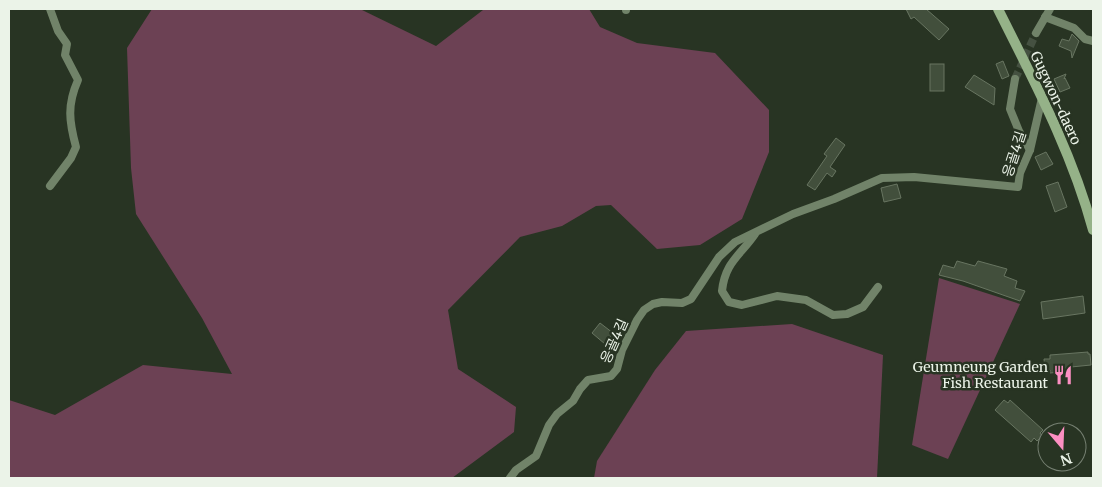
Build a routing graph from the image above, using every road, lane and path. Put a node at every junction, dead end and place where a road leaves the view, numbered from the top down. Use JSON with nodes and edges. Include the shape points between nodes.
{"nodes":[{"id":1,"x":50,"y":9,"type":"edge"},
{"id":2,"x":998,"y":9,"type":"edge"},
{"id":3,"x":1050,"y":9,"type":"edge"},
{"id":4,"x":1045,"y":17,"type":"junction"},
{"id":5,"x":1036,"y":33,"type":"tunnel mouth"},
{"id":6,"x":1093,"y":41,"type":"edge"},
{"id":7,"x":1015,"y":79,"type":"tunnel mouth"},
{"id":8,"x":1042,"y":98,"type":"junction"},
{"id":9,"x":1030,"y":150,"type":"junction"},
{"id":10,"x":50,"y":186,"type":"dead end"},
{"id":11,"x":1093,"y":230,"type":"edge"},
{"id":12,"x":756,"y":232,"type":"junction"},
{"id":13,"x":878,"y":287,"type":"dead end"},
{"id":14,"x":510,"y":478,"type":"edge"}],
"edges":[{"from":1,"to":10,"type":"street","via":[[67,44],[65,56],[78,80],[69,106],[76,147]]},
{"from":2,"to":8,"type":"street","name":"Gugwon-daero"},
{"from":3,"to":4,"type":"street"},
{"from":4,"to":5,"type":"street"},
{"from":4,"to":6,"type":"street","via":[[1074,28],[1085,39]]},
{"from":7,"to":9,"type":"street","via":[[1010,109]]},
{"from":8,"to":9,"type":"street","name":"응골4길"},
{"from":8,"to":11,"type":"street","name":"Gugwon-daero","via":[[1083,194]]},
{"from":9,"to":12,"type":"street","name":"응골4길","via":[[1018,187],[914,176],[882,178]]},
{"from":12,"to":13,"type":"street","name":"응골4길","via":[[728,266],[723,278],[722,291],[729,302],[742,305],[778,296],[806,300],[833,315],[847,314],[863,307]]},
{"from":12,"to":14,"type":"street","name":"응골4길","via":[[735,242],[719,256],[691,299],[682,303],[662,302],[644,310],[622,350],[617,369],[611,376],[588,380],[574,401],[549,425],[536,456]]}]}
